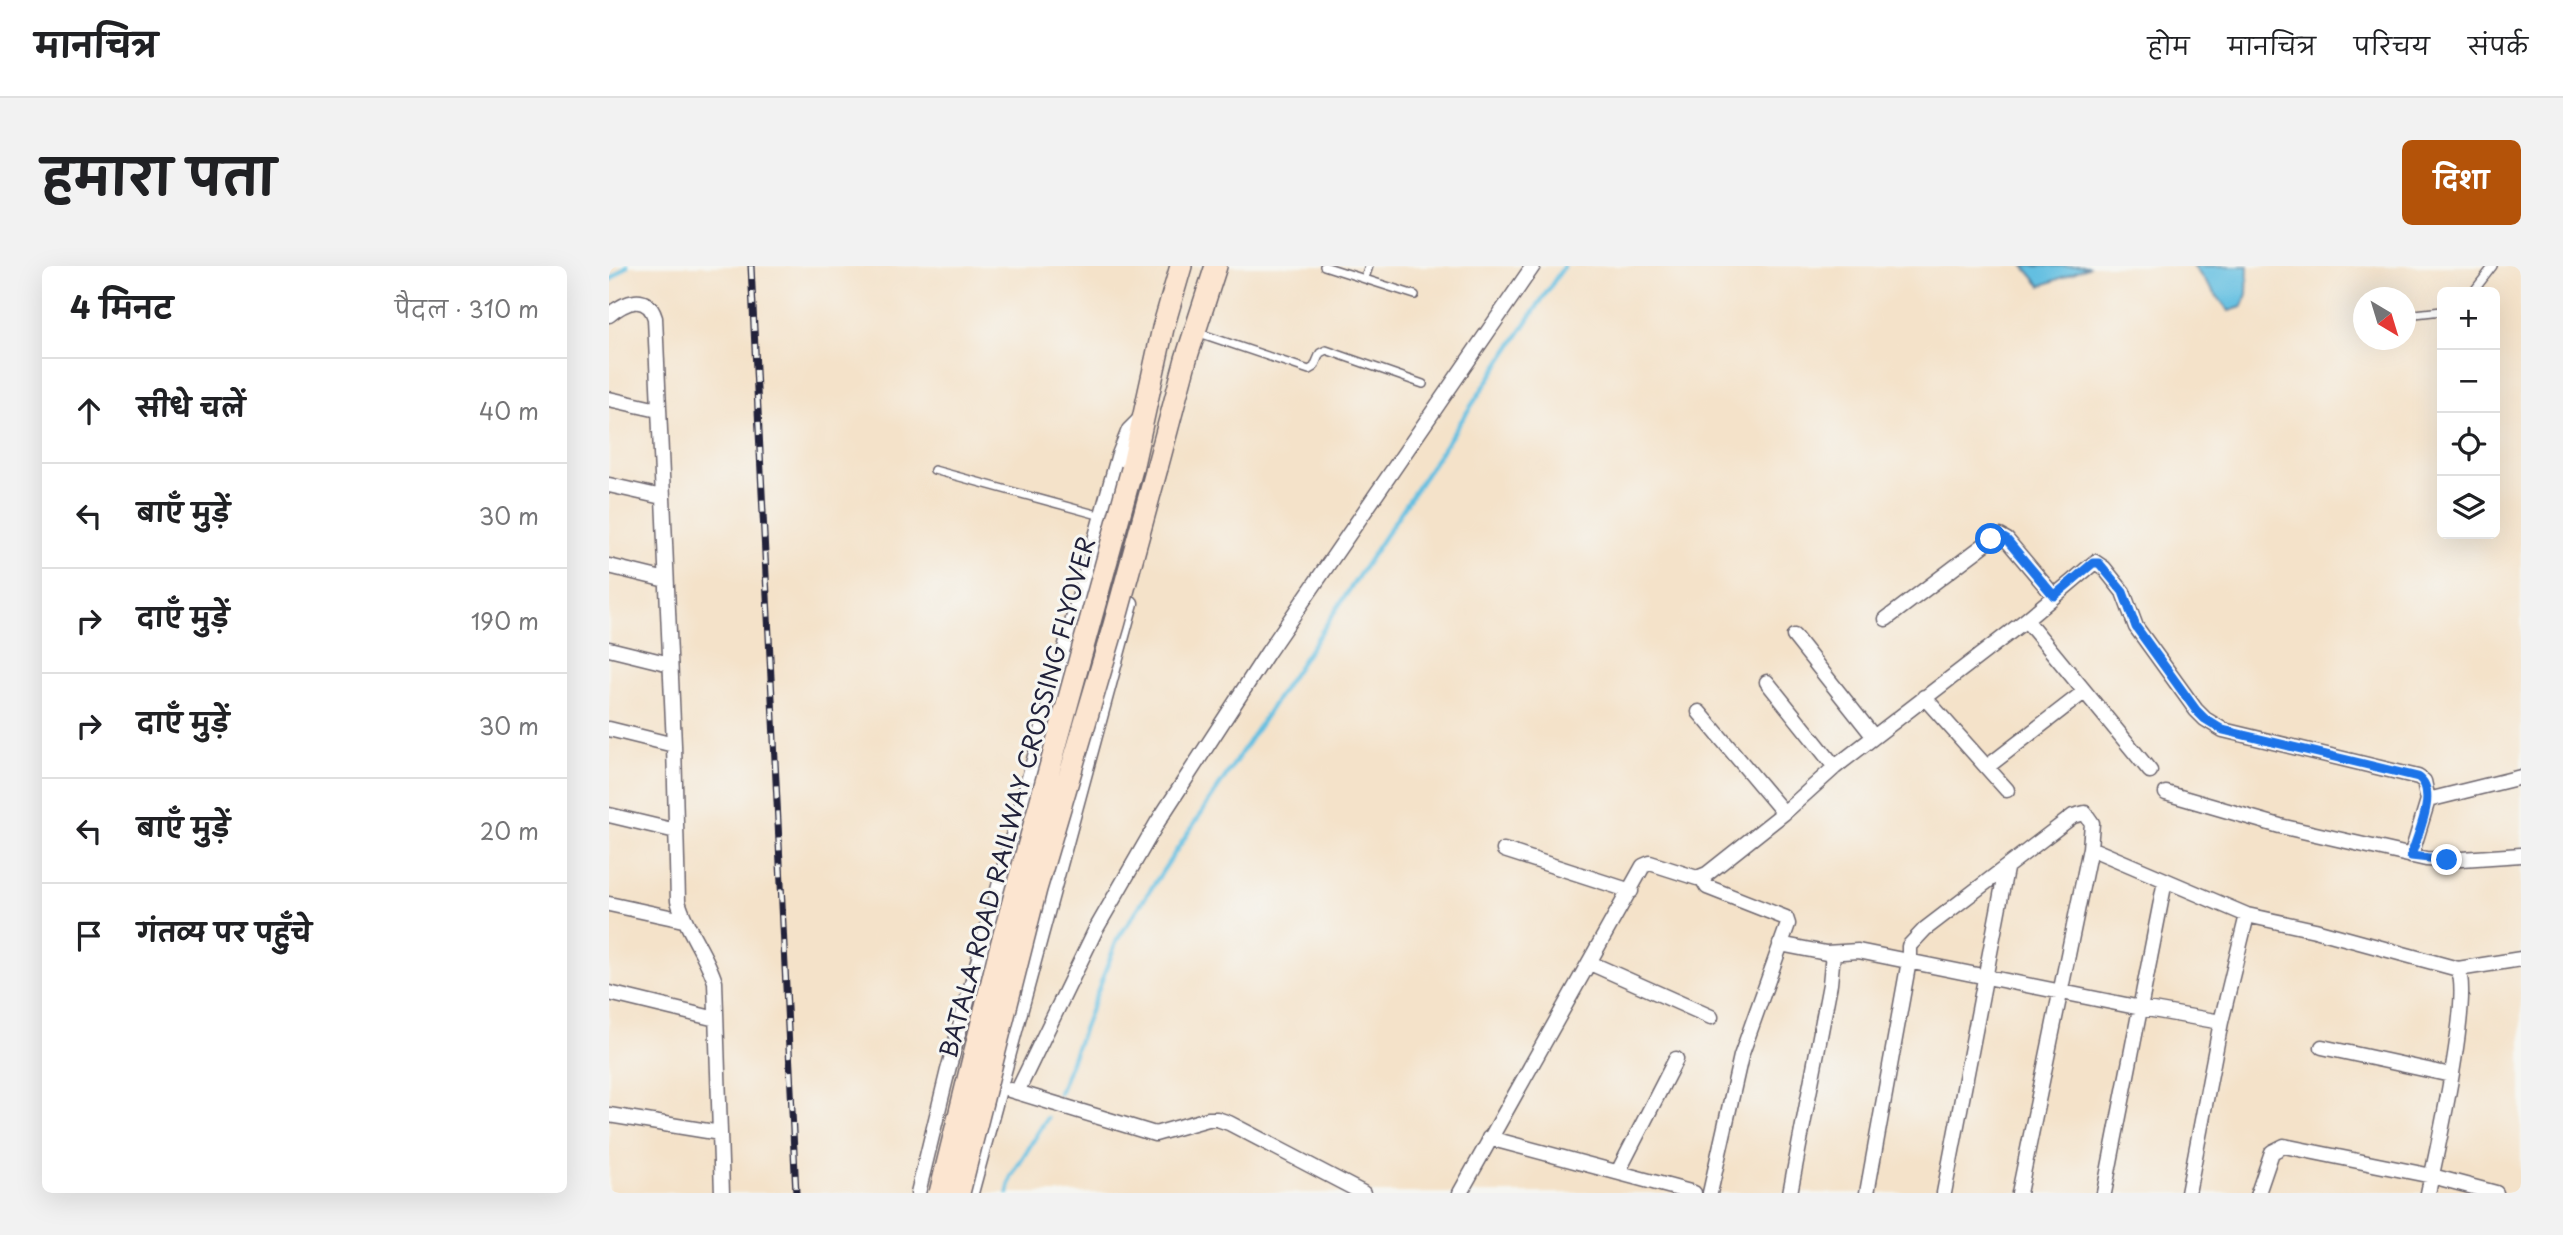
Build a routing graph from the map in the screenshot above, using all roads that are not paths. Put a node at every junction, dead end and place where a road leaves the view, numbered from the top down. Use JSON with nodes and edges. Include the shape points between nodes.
{"nodes":[{"id":1,"x":1181,"y":266,"type":"edge"},
{"id":2,"x":1216,"y":266,"type":"edge"},
{"id":3,"x":1324,"y":266,"type":"edge"},
{"id":4,"x":1369,"y":266,"type":"edge"},
{"id":5,"x":1534,"y":266,"type":"edge"},
{"id":6,"x":2493,"y":266,"type":"edge"},
{"id":7,"x":1365,"y":278,"type":"junction"},
{"id":8,"x":2477,"y":287,"type":"edge"},
{"id":9,"x":1415,"y":295,"type":"dead end"},
{"id":10,"x":2437,"y":312,"type":"edge"},
{"id":11,"x":2416,"y":314,"type":"edge"},
{"id":12,"x":609,"y":315,"type":"edge"},
{"id":13,"x":1195,"y":331,"type":"junction"},
{"id":14,"x":1423,"y":384,"type":"dead end"},
{"id":15,"x":609,"y":399,"type":"edge"},
{"id":16,"x":658,"y":410,"type":"junction"},
{"id":17,"x":1144,"y":414,"type":"junction"},
{"id":18,"x":1168,"y":426,"type":"junction"},
{"id":19,"x":934,"y":470,"type":"dead end"},
{"id":20,"x":609,"y":485,"type":"edge"},
{"id":21,"x":662,"y":497,"type":"junction"},
{"id":22,"x":1102,"y":516,"type":"junction"},
{"id":23,"x":609,"y":566,"type":"edge"},
{"id":24,"x":666,"y":580,"type":"junction"},
{"id":25,"x":2054,"y":596,"type":"junction"},
{"id":26,"x":1886,"y":619,"type":"dead end"},
{"id":27,"x":2026,"y":620,"type":"junction"},
{"id":28,"x":1794,"y":636,"type":"dead end"},
{"id":29,"x":609,"y":649,"type":"edge"},
{"id":30,"x":670,"y":664,"type":"junction"},
{"id":31,"x":1767,"y":682,"type":"dead end"},
{"id":32,"x":2084,"y":692,"type":"junction"},
{"id":33,"x":1924,"y":697,"type":"junction"},
{"id":34,"x":1699,"y":712,"type":"dead end"},
{"id":35,"x":609,"y":729,"type":"edge"},
{"id":36,"x":1874,"y":737,"type":"junction"},
{"id":37,"x":674,"y":745,"type":"junction"},
{"id":38,"x":1835,"y":767,"type":"junction"},
{"id":39,"x":1987,"y":767,"type":"junction"},
{"id":40,"x":2150,"y":771,"type":"dead end"},
{"id":41,"x":2521,"y":777,"type":"edge"},
{"id":42,"x":2007,"y":790,"type":"dead end"},
{"id":43,"x":2166,"y":793,"type":"dead end"},
{"id":44,"x":2428,"y":800,"type":"junction"},
{"id":45,"x":1784,"y":813,"type":"junction"},
{"id":46,"x":609,"y":815,"type":"edge"},
{"id":47,"x":675,"y":831,"type":"junction"},
{"id":48,"x":2090,"y":848,"type":"junction"},
{"id":49,"x":1504,"y":850,"type":"dead end"},
{"id":50,"x":2521,"y":855,"type":"edge"},
{"id":51,"x":2411,"y":856,"type":"junction"},
{"id":52,"x":2006,"y":869,"type":"junction"},
{"id":53,"x":1701,"y":877,"type":"junction"},
{"id":54,"x":2165,"y":881,"type":"junction"},
{"id":55,"x":1631,"y":891,"type":"junction"},
{"id":56,"x":609,"y":904,"type":"edge"},
{"id":57,"x":2247,"y":915,"type":"junction"},
{"id":58,"x":683,"y":920,"type":"junction"},
{"id":59,"x":1780,"y":944,"type":"junction"},
{"id":60,"x":1833,"y":953,"type":"junction"},
{"id":61,"x":2521,"y":959,"type":"edge"},
{"id":62,"x":1909,"y":961,"type":"junction"},
{"id":63,"x":1590,"y":962,"type":"junction"},
{"id":64,"x":2458,"y":969,"type":"junction"},
{"id":65,"x":1985,"y":976,"type":"junction"},
{"id":66,"x":2059,"y":991,"type":"junction"},
{"id":67,"x":609,"y":993,"type":"edge"},
{"id":68,"x":2141,"y":1009,"type":"junction"},
{"id":69,"x":1711,"y":1017,"type":"dead end"},
{"id":70,"x":716,"y":1018,"type":"junction"},
{"id":71,"x":2221,"y":1022,"type":"junction"},
{"id":72,"x":2322,"y":1047,"type":"dead end"},
{"id":73,"x":1676,"y":1059,"type":"dead end"},
{"id":74,"x":948,"y":1070,"type":"junction"},
{"id":75,"x":2451,"y":1075,"type":"junction"},
{"id":76,"x":999,"y":1086,"type":"junction"},
{"id":77,"x":1017,"y":1092,"type":"junction"},
{"id":78,"x":609,"y":1115,"type":"edge"},
{"id":79,"x":720,"y":1133,"type":"junction"},
{"id":80,"x":1489,"y":1138,"type":"junction"},
{"id":81,"x":1618,"y":1172,"type":"junction"},
{"id":82,"x":2432,"y":1177,"type":"junction"},
{"id":83,"x":722,"y":1193,"type":"edge"},
{"id":84,"x":918,"y":1193,"type":"edge"},
{"id":85,"x":940,"y":1193,"type":"edge"},
{"id":86,"x":959,"y":1193,"type":"edge"},
{"id":87,"x":971,"y":1193,"type":"edge"},
{"id":88,"x":1363,"y":1193,"type":"edge"},
{"id":89,"x":1460,"y":1193,"type":"edge"},
{"id":90,"x":1694,"y":1193,"type":"edge"},
{"id":91,"x":1710,"y":1193,"type":"edge"},
{"id":92,"x":1790,"y":1193,"type":"edge"},
{"id":93,"x":1867,"y":1193,"type":"edge"},
{"id":94,"x":1944,"y":1193,"type":"edge"},
{"id":95,"x":2019,"y":1193,"type":"edge"},
{"id":96,"x":2104,"y":1193,"type":"edge"},
{"id":97,"x":2188,"y":1193,"type":"edge"},
{"id":98,"x":2258,"y":1193,"type":"edge"},
{"id":99,"x":2428,"y":1193,"type":"edge"},
{"id":100,"x":2496,"y":1193,"type":"edge"}],
"edges":[{"from":1,"to":17,"type":"main road","name":"BATALA ROAD RAILWAY CROSSING FLYOVER"},
{"from":2,"to":13,"type":"main road","name":"BATALA ROAD RAILWAY CROSSING FLYOVER"},
{"from":3,"to":7,"type":"lane"},
{"from":4,"to":7,"type":"lane"},
{"from":5,"to":77,"type":"street","via":[[1268,652],[1157,823],[1090,941]]},
{"from":6,"to":8,"type":"lane"},
{"from":7,"to":9,"type":"lane"},
{"from":10,"to":11,"type":"lane"},
{"from":12,"to":16,"type":"street","via":[[627,303],[643,302],[652,308]]},
{"from":13,"to":14,"type":"lane","via":[[1309,370],[1326,350]]},
{"from":13,"to":18,"type":"main road","name":"BATALA ROAD RAILWAY CROSSING FLYOVER"},
{"from":15,"to":16,"type":"street"},
{"from":16,"to":21,"type":"street"},
{"from":17,"to":22,"type":"street","via":[[1129,430]]},
{"from":17,"to":85,"type":"main road","name":"BATALA ROAD RAILWAY CROSSING FLYOVER","bridge":true,"via":[[1000,949]]},
{"from":18,"to":76,"type":"street","via":[[1174,434],[1164,474]]},
{"from":18,"to":86,"type":"main road","name":"BATALA ROAD RAILWAY CROSSING FLYOVER","bridge":true,"via":[[1036,889]]},
{"from":19,"to":22,"type":"lane"},
{"from":20,"to":21,"type":"street"},
{"from":21,"to":24,"type":"street"},
{"from":22,"to":74,"type":"street"},
{"from":23,"to":24,"type":"street"},
{"from":24,"to":30,"type":"street"},
{"from":25,"to":26,"type":"street","via":[[2000,536]]},
{"from":25,"to":27,"type":"street"},
{"from":25,"to":44,"type":"street","via":[[2093,563],[2099,563],[2123,592],[2136,627],[2205,719],[2223,730],[2418,777],[2427,785]]},
{"from":27,"to":32,"type":"street"},
{"from":27,"to":33,"type":"street"},
{"from":28,"to":36,"type":"street"},
{"from":29,"to":30,"type":"street"},
{"from":30,"to":37,"type":"street"},
{"from":31,"to":38,"type":"street"},
{"from":32,"to":39,"type":"street"},
{"from":32,"to":40,"type":"street"},
{"from":33,"to":36,"type":"street"},
{"from":33,"to":39,"type":"street"},
{"from":34,"to":45,"type":"street"},
{"from":35,"to":37,"type":"street"},
{"from":36,"to":38,"type":"street"},
{"from":37,"to":47,"type":"street"},
{"from":38,"to":45,"type":"street"},
{"from":39,"to":42,"type":"street"},
{"from":41,"to":44,"type":"street"},
{"from":43,"to":51,"type":"street","via":[[2280,826]]},
{"from":44,"to":51,"type":"street"},
{"from":45,"to":53,"type":"street"},
{"from":46,"to":47,"type":"street"},
{"from":47,"to":58,"type":"street"},
{"from":48,"to":52,"type":"street","via":[[2092,823],[2089,816],[2079,813]]},
{"from":48,"to":54,"type":"street"},
{"from":48,"to":66,"type":"street"},
{"from":49,"to":55,"type":"street"},
{"from":50,"to":51,"type":"street","via":[[2447,860]]},
{"from":52,"to":62,"type":"street","via":[[1912,940]]},
{"from":52,"to":65,"type":"street"},
{"from":53,"to":55,"type":"street","via":[[1647,864]]},
{"from":53,"to":59,"type":"street","via":[[1707,887],[1786,918]]},
{"from":54,"to":57,"type":"street"},
{"from":54,"to":68,"type":"street"},
{"from":55,"to":63,"type":"street"},
{"from":56,"to":58,"type":"street"},
{"from":57,"to":64,"type":"street"},
{"from":57,"to":71,"type":"street"},
{"from":58,"to":70,"type":"street","via":[[711,969]]},
{"from":59,"to":60,"type":"street"},
{"from":59,"to":91,"type":"street","via":[[1741,1056]]},
{"from":60,"to":62,"type":"street","via":[[1858,951]]},
{"from":60,"to":92,"type":"street"},
{"from":61,"to":64,"type":"street"},
{"from":62,"to":65,"type":"street"},
{"from":62,"to":93,"type":"street"},
{"from":63,"to":69,"type":"street"},
{"from":63,"to":80,"type":"street"},
{"from":64,"to":75,"type":"street","via":[[2461,991]]},
{"from":65,"to":66,"type":"street"},
{"from":65,"to":94,"type":"street"},
{"from":66,"to":68,"type":"street"},
{"from":66,"to":95,"type":"street"},
{"from":67,"to":70,"type":"street"},
{"from":68,"to":71,"type":"street"},
{"from":68,"to":96,"type":"street"},
{"from":70,"to":79,"type":"street"},
{"from":71,"to":97,"type":"street"},
{"from":72,"to":75,"type":"street"},
{"from":73,"to":81,"type":"street"},
{"from":74,"to":76,"type":"street"},
{"from":74,"to":84,"type":"street"},
{"from":75,"to":82,"type":"street"},
{"from":76,"to":77,"type":"street"},
{"from":76,"to":87,"type":"street"},
{"from":77,"to":88,"type":"street","via":[[1155,1134],[1217,1119]]},
{"from":78,"to":79,"type":"street"},
{"from":79,"to":83,"type":"street"},
{"from":80,"to":81,"type":"street"},
{"from":80,"to":89,"type":"street"},
{"from":81,"to":90,"type":"street"},
{"from":82,"to":98,"type":"street","via":[[2280,1146],[2272,1152]]},
{"from":82,"to":99,"type":"street"},
{"from":82,"to":100,"type":"street"}]}
